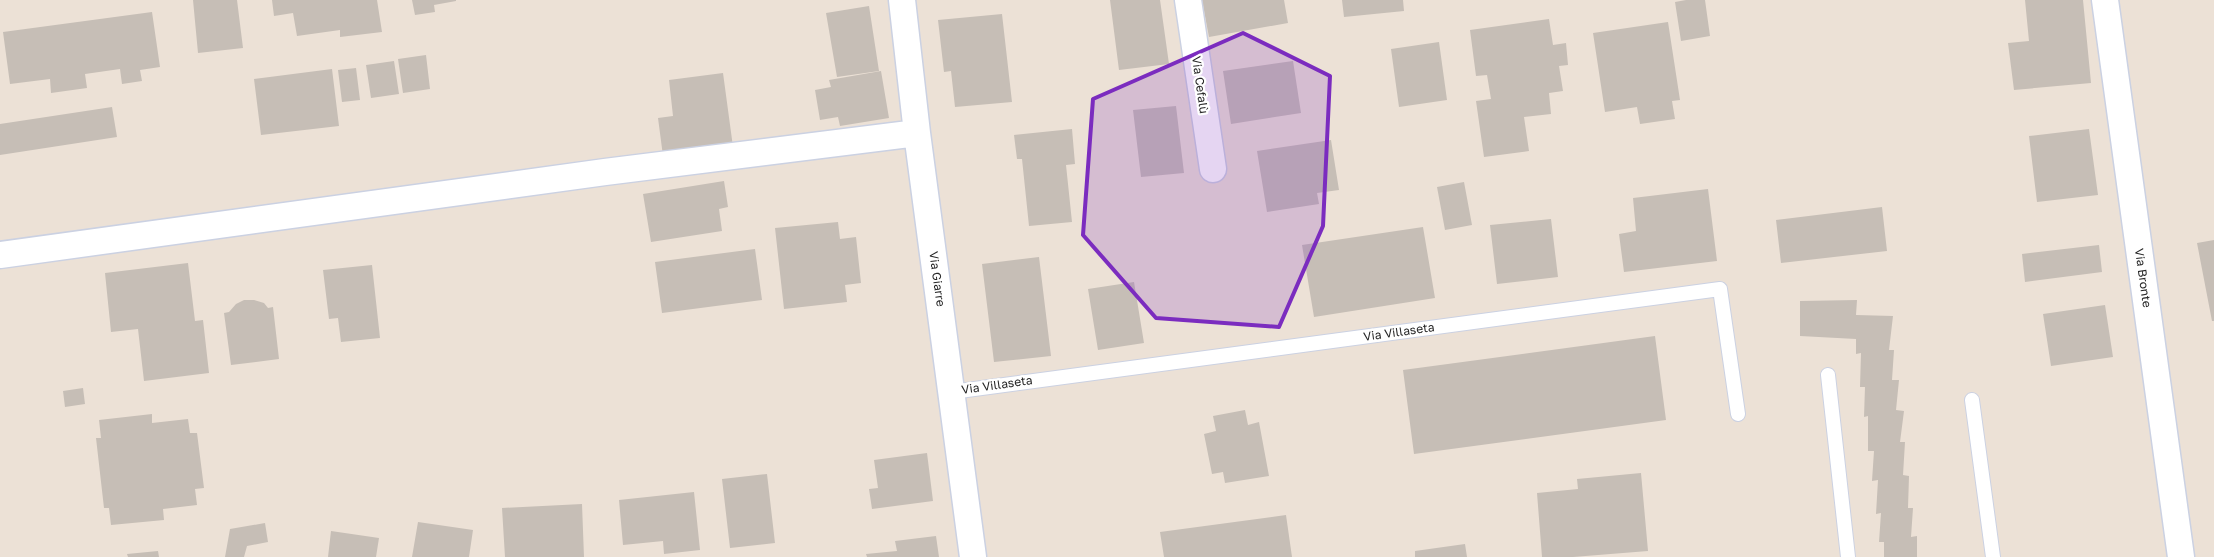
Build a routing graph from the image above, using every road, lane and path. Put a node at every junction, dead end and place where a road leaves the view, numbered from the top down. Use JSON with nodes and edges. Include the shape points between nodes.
{"nodes":[{"id":1,"x":902,"y":0,"type":"edge"},
{"id":2,"x":1188,"y":0,"type":"edge"},
{"id":3,"x":2106,"y":0,"type":"edge"},
{"id":4,"x":917,"y":133,"type":"junction"},
{"id":5,"x":1212,"y":170,"type":"dead end"},
{"id":6,"x":0,"y":255,"type":"edge"},
{"id":7,"x":1828,"y":374,"type":"dead end"},
{"id":8,"x":952,"y":392,"type":"junction"},
{"id":9,"x":1972,"y":400,"type":"dead end"},
{"id":10,"x":1738,"y":414,"type":"dead end"},
{"id":11,"x":972,"y":557,"type":"edge"},
{"id":12,"x":1848,"y":557,"type":"edge"},
{"id":13,"x":1994,"y":557,"type":"edge"},
{"id":14,"x":2181,"y":557,"type":"edge"}],
"edges":[{"from":1,"to":4,"type":"street","name":"Via Giarre"},
{"from":2,"to":5,"type":"street","name":"Via Cefalù"},
{"from":3,"to":14,"type":"street","name":"Via Bronte"},
{"from":4,"to":6,"type":"street"},
{"from":4,"to":8,"type":"street","name":"Via Giarre"},
{"from":7,"to":12,"type":"lane"},
{"from":8,"to":10,"type":"lane","name":"Via Villaseta","via":[[1720,288]]},
{"from":8,"to":11,"type":"street","name":"Via Giarre"},
{"from":9,"to":13,"type":"lane"}]}
